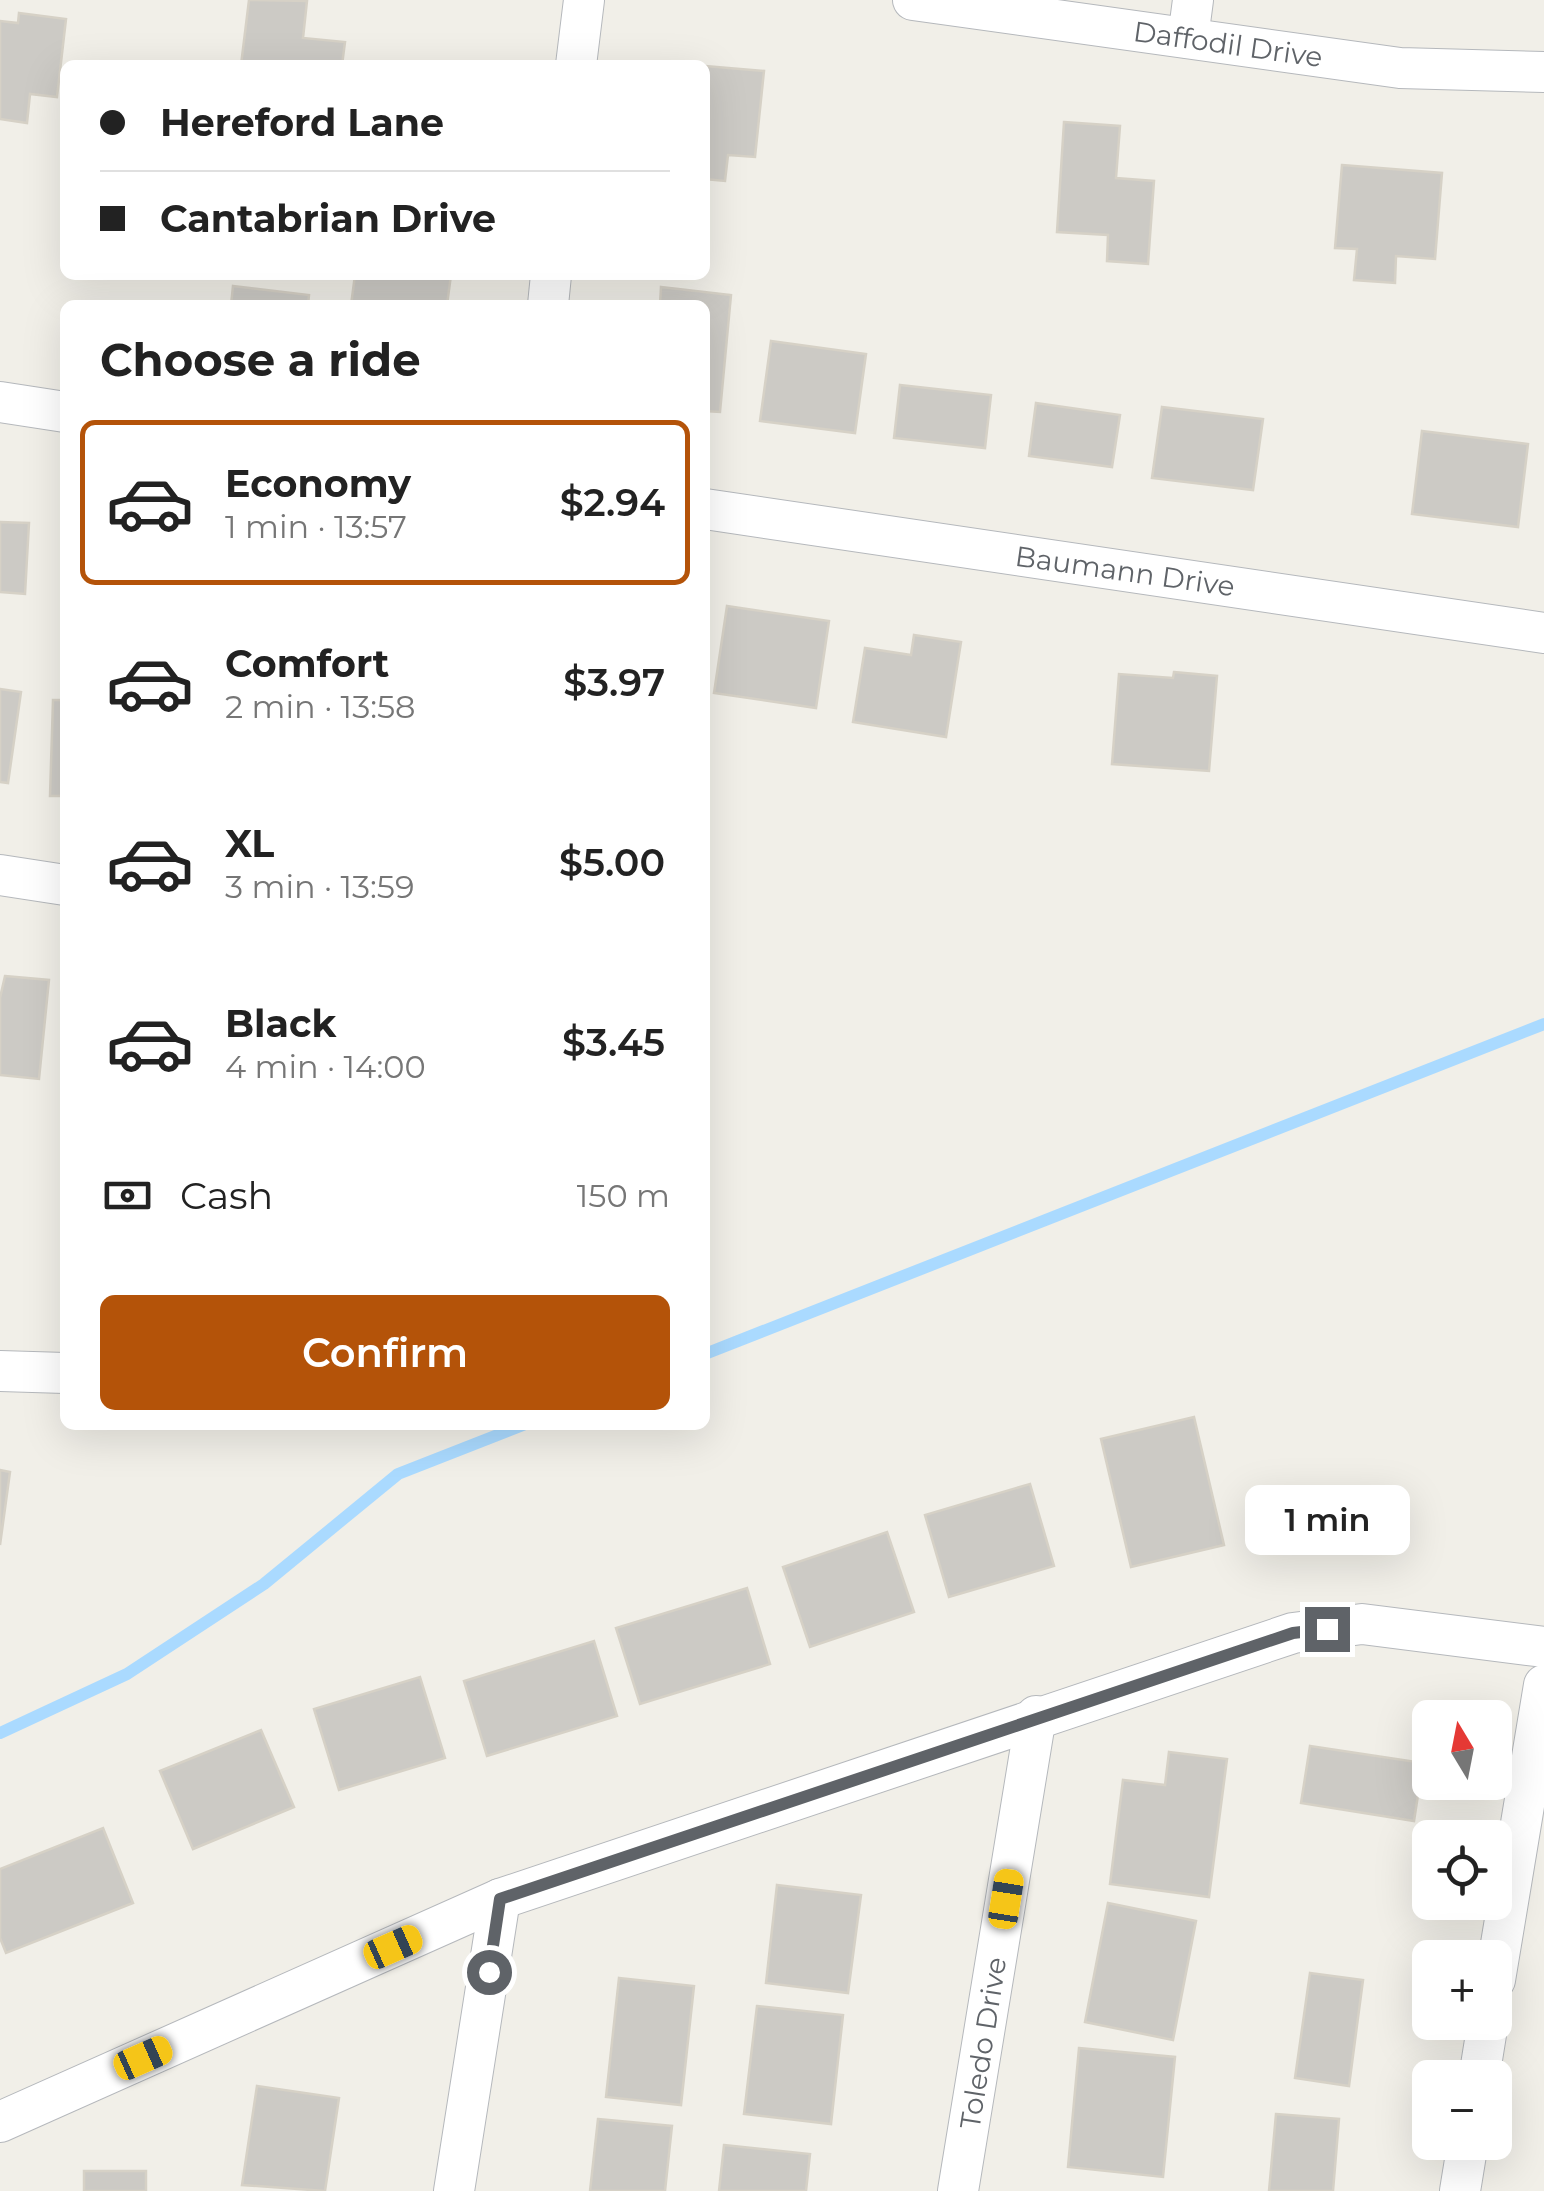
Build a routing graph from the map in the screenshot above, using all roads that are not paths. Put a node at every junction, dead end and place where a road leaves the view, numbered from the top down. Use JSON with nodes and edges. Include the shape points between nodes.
{"nodes":[{"id":1,"x":584,"y":0,"type":"edge"},
{"id":2,"x":914,"y":0,"type":"edge"},
{"id":3,"x":1191,"y":19,"type":"edge"},
{"id":4,"x":577,"y":60,"type":"edge"},
{"id":5,"x":1544,"y":72,"type":"edge"},
{"id":6,"x":0,"y":402,"type":"edge"},
{"id":7,"x":60,"y":411,"type":"edge"},
{"id":8,"x":710,"y":510,"type":"edge"},
{"id":9,"x":1544,"y":633,"type":"edge"},
{"id":10,"x":0,"y":875,"type":"edge"},
{"id":11,"x":60,"y":884,"type":"edge"},
{"id":12,"x":0,"y":1371,"type":"edge"},
{"id":13,"x":60,"y":1373,"type":"edge"},
{"id":14,"x":1544,"y":1647,"type":"edge"},
{"id":15,"x":1544,"y":1685,"type":"edge"},
{"id":16,"x":1036,"y":1716,"type":"junction"},
{"id":17,"x":500,"y":1899,"type":"junction"},
{"id":18,"x":1502,"y":1940,"type":"edge"},
{"id":19,"x":0,"y":2122,"type":"edge"},
{"id":20,"x":1465,"y":2160,"type":"edge"},
{"id":21,"x":454,"y":2191,"type":"edge"},
{"id":22,"x":958,"y":2191,"type":"edge"},
{"id":23,"x":1460,"y":2191,"type":"edge"}],
"edges":[{"from":1,"to":4,"type":"street"},
{"from":2,"to":3,"type":"street","name":"Daffodil Drive"},
{"from":3,"to":5,"type":"street","name":"Daffodil Drive","via":[[1400,68]]},
{"from":6,"to":7,"type":"street"},
{"from":8,"to":9,"type":"street","name":"Baumann Drive"},
{"from":10,"to":11,"type":"street"},
{"from":12,"to":13,"type":"street"},
{"from":14,"to":16,"type":"street","via":[[1362,1624],[1293,1633]]},
{"from":15,"to":18,"type":"street"},
{"from":16,"to":17,"type":"street"},
{"from":16,"to":22,"type":"street","name":"Toledo Drive"},
{"from":17,"to":19,"type":"street"},
{"from":17,"to":21,"type":"street"},
{"from":20,"to":23,"type":"street"}]}
